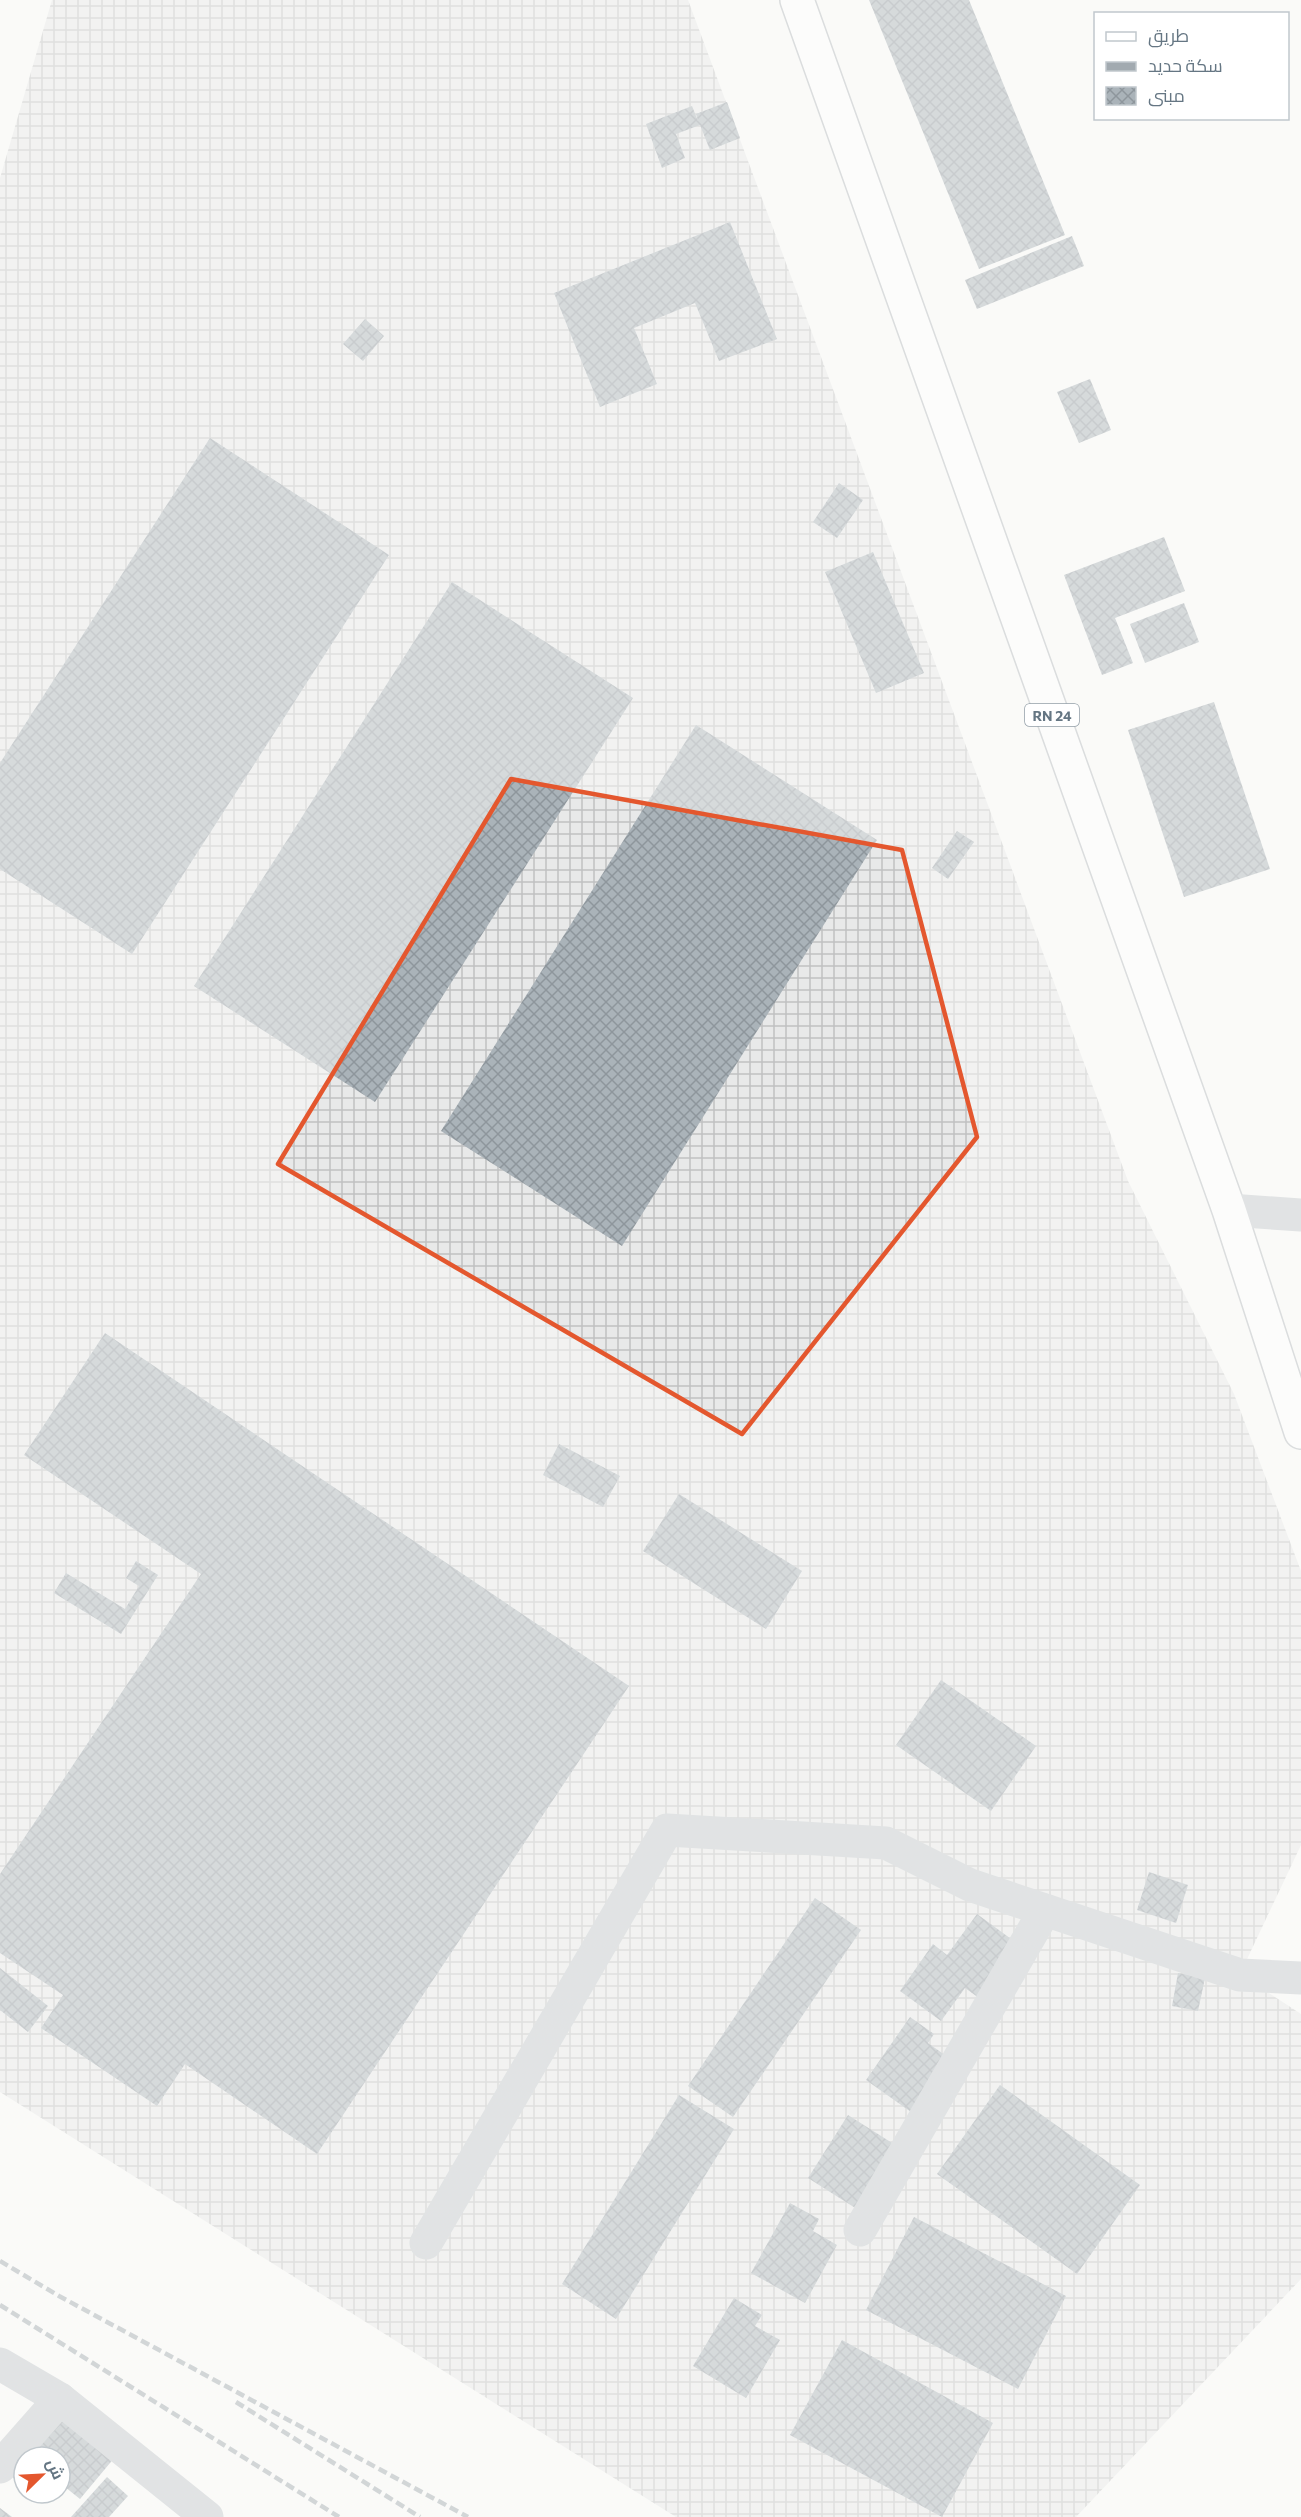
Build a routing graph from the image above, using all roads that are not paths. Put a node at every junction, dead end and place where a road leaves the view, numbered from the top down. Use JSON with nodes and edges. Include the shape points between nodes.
{"nodes":[{"id":1,"x":797,"y":0,"type":"edge"},
{"id":2,"x":1229,"y":1210,"type":"junction"},
{"id":3,"x":1301,"y":1215,"type":"edge"},
{"id":4,"x":1301,"y":1432,"type":"edge"},
{"id":5,"x":1045,"y":1910,"type":"junction"},
{"id":6,"x":1301,"y":1978,"type":"edge"},
{"id":7,"x":860,"y":2230,"type":"dead end"},
{"id":8,"x":426,"y":2243,"type":"dead end"},
{"id":9,"x":0,"y":2364,"type":"edge"},
{"id":10,"x":60,"y":2399,"type":"junction"},
{"id":11,"x":0,"y":2467,"type":"edge"},
{"id":12,"x":207,"y":2517,"type":"edge"}],
"edges":[{"from":1,"to":2,"type":"main road","number":"RN 24"},
{"from":2,"to":3,"type":"street"},
{"from":2,"to":4,"type":"main road","number":"RN 24"},
{"from":5,"to":6,"type":"street","via":[[1240,1975]]},
{"from":5,"to":7,"type":"street"},
{"from":5,"to":8,"type":"street","via":[[970,1885],[886,1843],[668,1830]]},
{"from":9,"to":10,"type":"street"},
{"from":10,"to":11,"type":"street"},
{"from":10,"to":12,"type":"street"}]}
